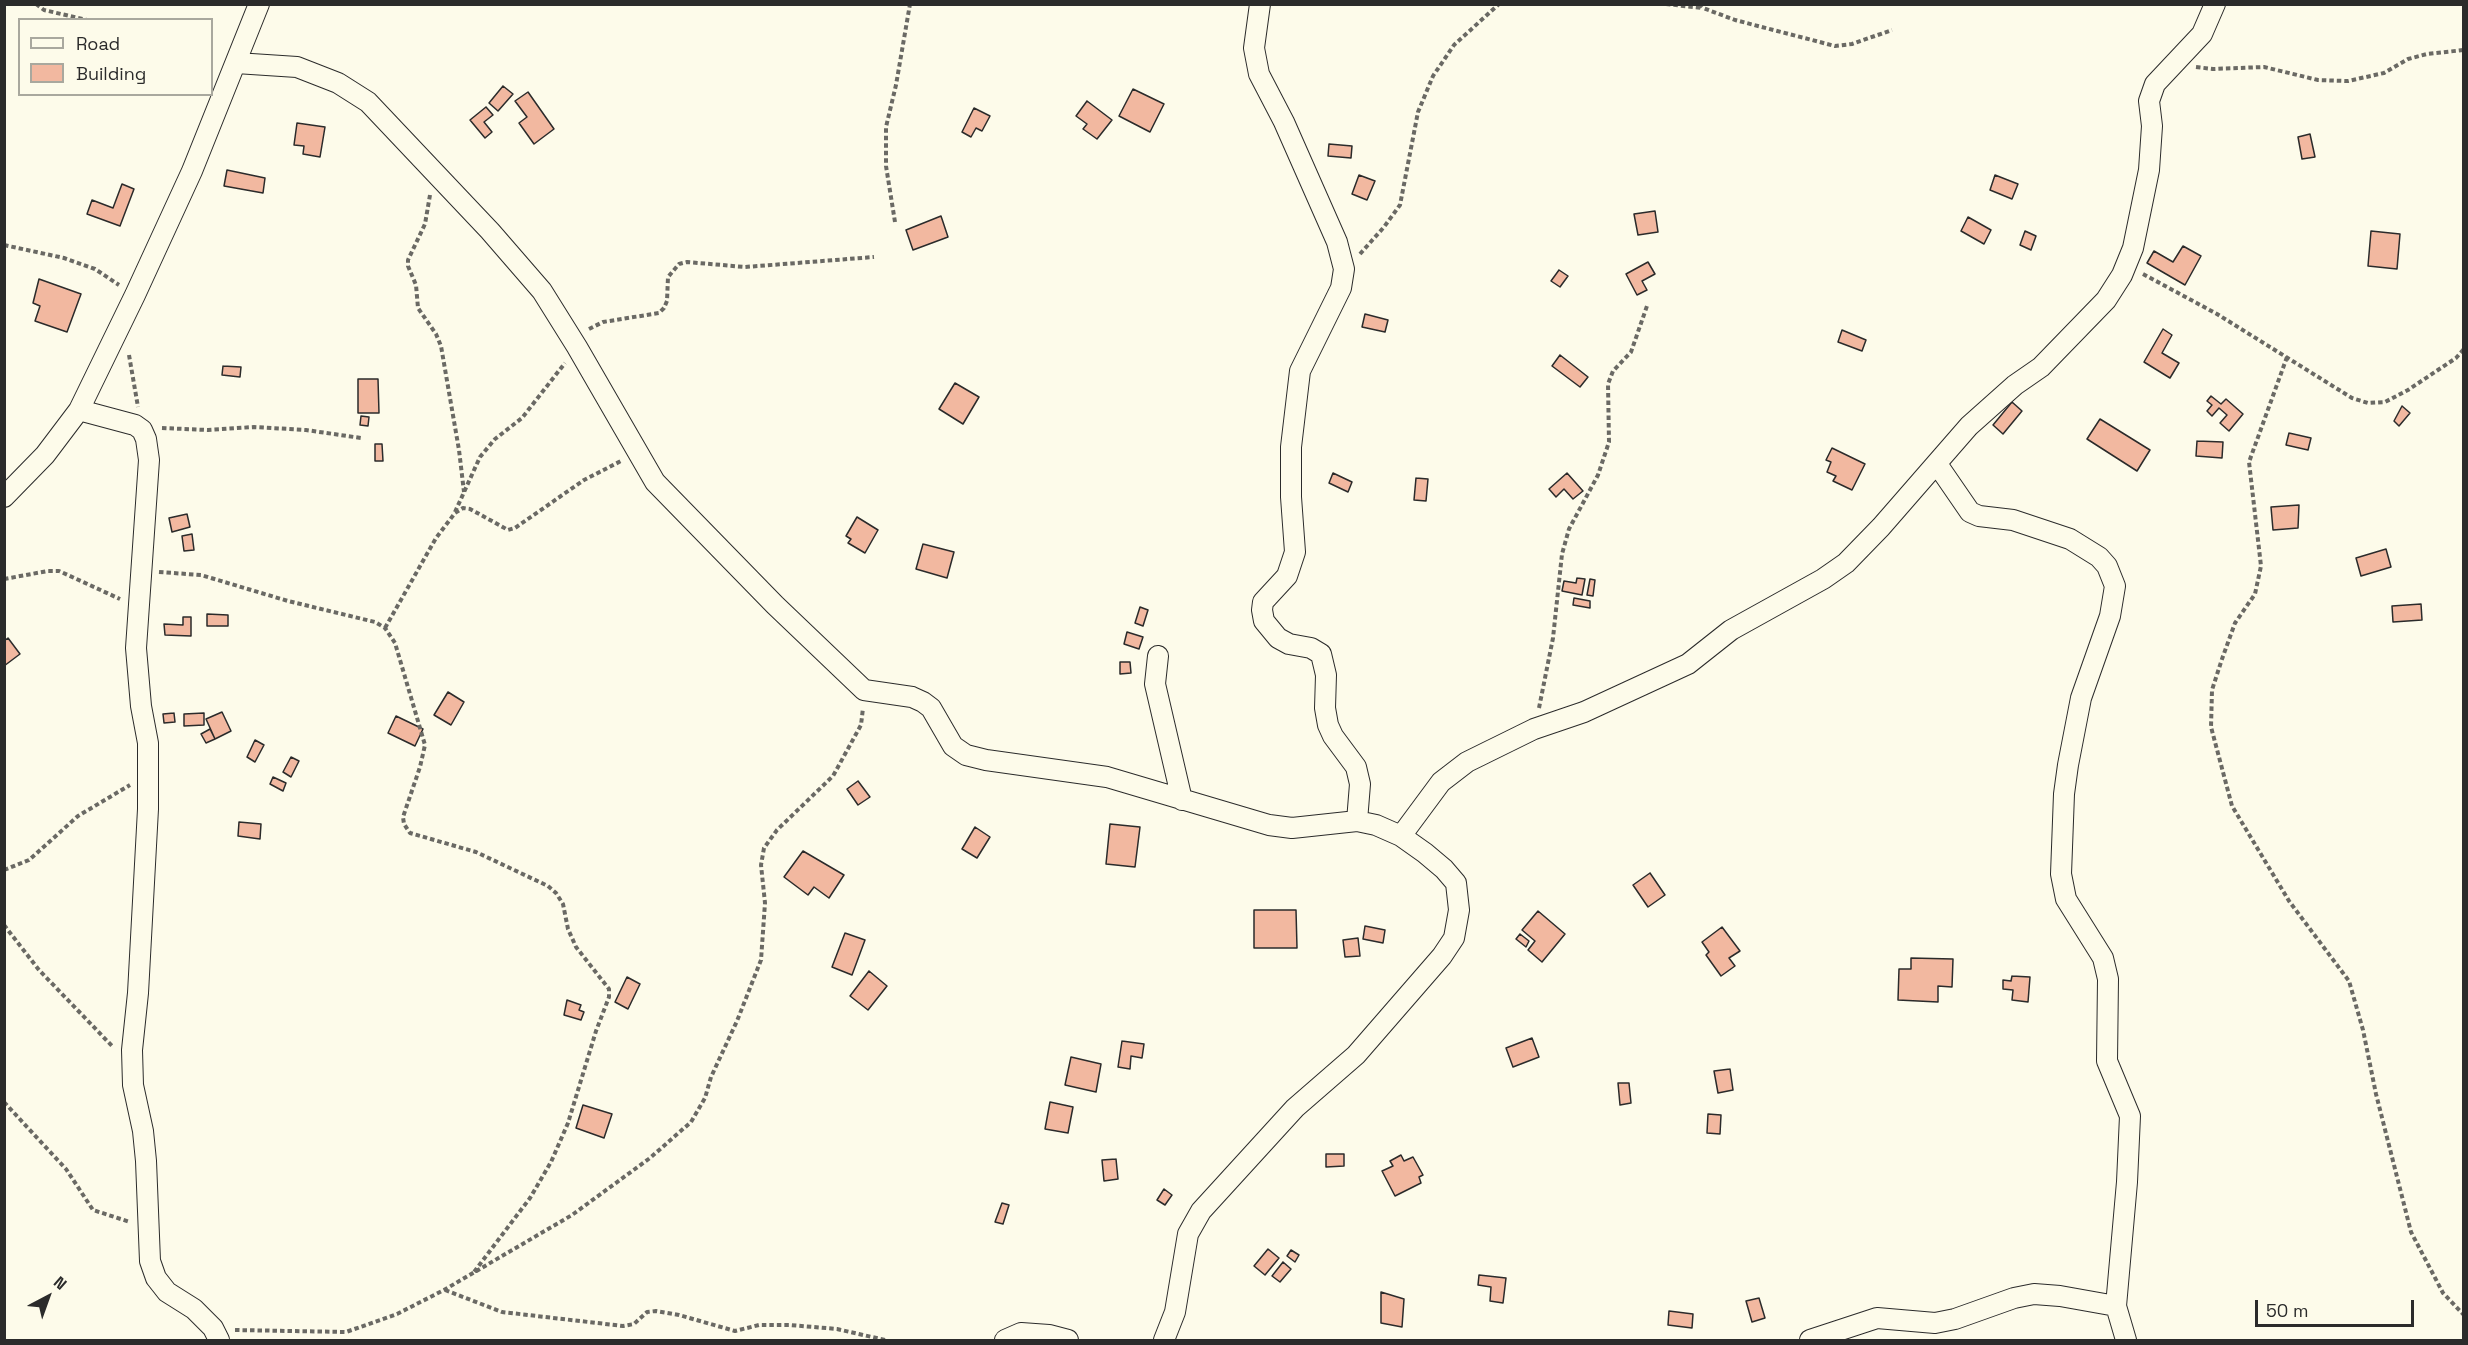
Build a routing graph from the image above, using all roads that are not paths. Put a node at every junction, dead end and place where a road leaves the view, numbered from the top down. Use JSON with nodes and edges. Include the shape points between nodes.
{"nodes":[{"id":1,"x":259,"y":4,"type":"edge"},
{"id":2,"x":1260,"y":4,"type":"edge"},
{"id":3,"x":2215,"y":4,"type":"edge"},
{"id":4,"x":236,"y":63,"type":"junction"},
{"id":5,"x":80,"y":410,"type":"junction"},
{"id":6,"x":1937,"y":464,"type":"junction"},
{"id":7,"x":4,"y":496,"type":"edge"},
{"id":8,"x":1158,"y":656,"type":"dead end"},
{"id":9,"x":1182,"y":800,"type":"junction"},
{"id":10,"x":1357,"y":821,"type":"junction"},
{"id":11,"x":1401,"y":836,"type":"junction"},
{"id":12,"x":2116,"y":1306,"type":"junction"},
{"id":13,"x":216,"y":1334,"type":"edge"},
{"id":14,"x":1005,"y":1341,"type":"edge"},
{"id":15,"x":1068,"y":1341,"type":"edge"},
{"id":16,"x":1164,"y":1341,"type":"edge"},
{"id":17,"x":1809,"y":1341,"type":"edge"},
{"id":18,"x":2126,"y":1341,"type":"edge"}],
"edges":[{"from":1,"to":4,"type":"street"},
{"from":2,"to":10,"type":"street","via":[[1254,48],[1259,74],[1337,243],[1344,269],[1341,288],[1300,371],[1291,447],[1295,552],[1287,576],[1263,602],[1262,610],[1264,621],[1278,638],[1321,654],[1328,725],[1356,767],[1360,784]]},
{"from":3,"to":6,"type":"street","via":[[2202,34],[2155,84],[2149,101],[2149,170],[2133,248],[2106,300],[2041,367],[1969,426]]},
{"from":4,"to":5,"type":"street","via":[[192,171]]},
{"from":4,"to":9,"type":"street","via":[[297,68],[338,83],[368,102],[542,291],[655,482],[864,690],[923,702],[931,708],[953,746],[966,754],[1107,777]]},
{"from":5,"to":7,"type":"street","via":[[45,455]]},
{"from":5,"to":13,"type":"street","via":[[135,424],[146,439],[143,571],[136,648],[148,773],[133,1085],[145,1151],[150,1261],[167,1292],[194,1309]]},
{"from":6,"to":11,"type":"street","via":[[1846,563],[1731,630],[1688,664],[1584,712],[1534,729],[1467,762],[1441,782]]},
{"from":6,"to":12,"type":"street","via":[[1970,512],[2013,520],[2070,539],[2099,557],[2115,586],[2110,616],[2081,698],[2068,765],[2061,874],[2066,899],[2103,958],[2108,979],[2107,1061],[2130,1116]]},
{"from":8,"to":9,"type":"street","via":[[1155,684]]},
{"from":9,"to":10,"type":"street","via":[[1292,828]]},
{"from":10,"to":11,"type":"street"},
{"from":11,"to":16,"type":"street","via":[[1444,869],[1455,883],[1459,910],[1454,938],[1356,1055],[1295,1108],[1201,1211],[1188,1234],[1175,1312]]},
{"from":12,"to":17,"type":"street","via":[[2034,1294],[1935,1323],[1877,1318]]},
{"from":12,"to":18,"type":"street"},
{"from":14,"to":15,"type":"street","via":[[1022,1334],[1049,1335]]}]}
